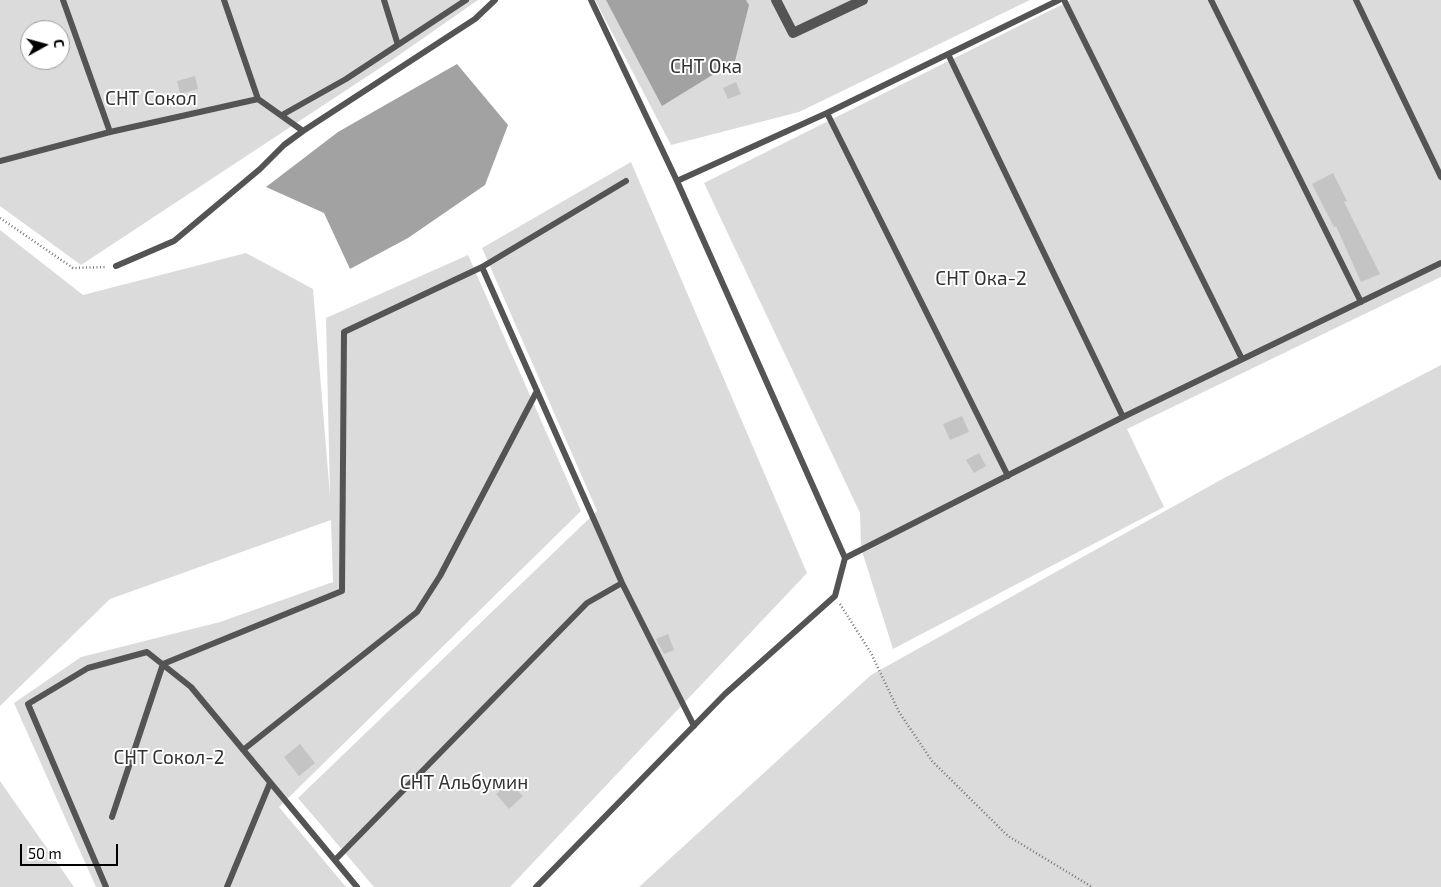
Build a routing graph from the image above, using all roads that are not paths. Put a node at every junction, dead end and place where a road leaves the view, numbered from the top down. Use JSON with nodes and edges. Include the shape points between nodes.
{"nodes":[{"id":1,"x":63,"y":0,"type":"edge"},
{"id":2,"x":224,"y":0,"type":"edge"},
{"id":3,"x":384,"y":0,"type":"edge"},
{"id":4,"x":466,"y":0,"type":"edge"},
{"id":5,"x":495,"y":0,"type":"edge"},
{"id":6,"x":591,"y":0,"type":"edge"},
{"id":7,"x":776,"y":0,"type":"edge"},
{"id":8,"x":863,"y":0,"type":"edge"},
{"id":9,"x":1059,"y":0,"type":"edge"},
{"id":10,"x":1064,"y":0,"type":"edge"},
{"id":11,"x":1210,"y":0,"type":"edge"},
{"id":12,"x":1356,"y":0,"type":"edge"},
{"id":13,"x":398,"y":45,"type":"junction"},
{"id":14,"x":948,"y":54,"type":"junction"},
{"id":15,"x":258,"y":99,"type":"junction"},
{"id":16,"x":827,"y":113,"type":"junction"},
{"id":17,"x":282,"y":115,"type":"junction"},
{"id":18,"x":303,"y":130,"type":"junction"},
{"id":19,"x":110,"y":132,"type":"junction"},
{"id":20,"x":0,"y":161,"type":"edge"},
{"id":21,"x":1441,"y":177,"type":"edge"},
{"id":22,"x":677,"y":180,"type":"junction"},
{"id":23,"x":626,"y":181,"type":"dead end"},
{"id":24,"x":1441,"y":263,"type":"edge"},
{"id":25,"x":116,"y":266,"type":"road end"},
{"id":26,"x":482,"y":268,"type":"junction"},
{"id":27,"x":1361,"y":302,"type":"junction"},
{"id":28,"x":1242,"y":359,"type":"junction"},
{"id":29,"x":537,"y":391,"type":"junction"},
{"id":30,"x":1123,"y":417,"type":"junction"},
{"id":31,"x":1008,"y":476,"type":"junction"},
{"id":32,"x":845,"y":558,"type":"junction"},
{"id":33,"x":622,"y":583,"type":"junction"},
{"id":34,"x":163,"y":664,"type":"junction"},
{"id":35,"x":694,"y":726,"type":"junction"},
{"id":36,"x":243,"y":750,"type":"junction"},
{"id":37,"x":270,"y":782,"type":"junction"},
{"id":38,"x":112,"y":817,"type":"dead end"},
{"id":39,"x":335,"y":860,"type":"junction"},
{"id":40,"x":106,"y":887,"type":"edge"},
{"id":41,"x":227,"y":887,"type":"edge"},
{"id":42,"x":357,"y":887,"type":"edge"},
{"id":43,"x":536,"y":887,"type":"edge"}],
"edges":[{"from":1,"to":19,"type":"lane"},
{"from":2,"to":15,"type":"lane"},
{"from":3,"to":13,"type":"lane"},
{"from":4,"to":13,"type":"lane"},
{"from":5,"to":18,"type":"lane","via":[[475,19]]},
{"from":6,"to":22,"type":"lane"},
{"from":7,"to":8,"type":"street","via":[[793,33]]},
{"from":9,"to":14,"type":"lane"},
{"from":10,"to":28,"type":"lane"},
{"from":11,"to":27,"type":"lane"},
{"from":12,"to":21,"type":"lane"},
{"from":13,"to":17,"type":"lane","via":[[330,89]]},
{"from":14,"to":16,"type":"lane"},
{"from":14,"to":30,"type":"lane"},
{"from":15,"to":17,"type":"lane"},
{"from":15,"to":19,"type":"lane"},
{"from":16,"to":22,"type":"lane"},
{"from":16,"to":31,"type":"lane"},
{"from":17,"to":18,"type":"lane"},
{"from":18,"to":25,"type":"lane","via":[[174,242]]},
{"from":19,"to":20,"type":"lane"},
{"from":22,"to":32,"type":"lane"},
{"from":23,"to":26,"type":"lane"},
{"from":24,"to":27,"type":"lane"},
{"from":26,"to":29,"type":"lane"},
{"from":26,"to":34,"type":"lane","via":[[344,332],[342,591]]},
{"from":27,"to":28,"type":"lane"},
{"from":28,"to":30,"type":"lane"},
{"from":29,"to":33,"type":"lane"},
{"from":29,"to":36,"type":"lane","via":[[440,576],[417,612]]},
{"from":30,"to":31,"type":"lane"},
{"from":31,"to":32,"type":"lane"},
{"from":32,"to":35,"type":"lane","via":[[836,596],[725,694]]},
{"from":33,"to":35,"type":"lane"},
{"from":33,"to":39,"type":"lane","via":[[587,603]]},
{"from":34,"to":36,"type":"lane","via":[[191,687]]},
{"from":34,"to":38,"type":"lane"},
{"from":34,"to":40,"type":"lane","via":[[147,652],[88,668],[28,704]]},
{"from":35,"to":43,"type":"lane"},
{"from":36,"to":37,"type":"lane"},
{"from":37,"to":39,"type":"lane"},
{"from":37,"to":41,"type":"lane"},
{"from":39,"to":42,"type":"lane"}]}
